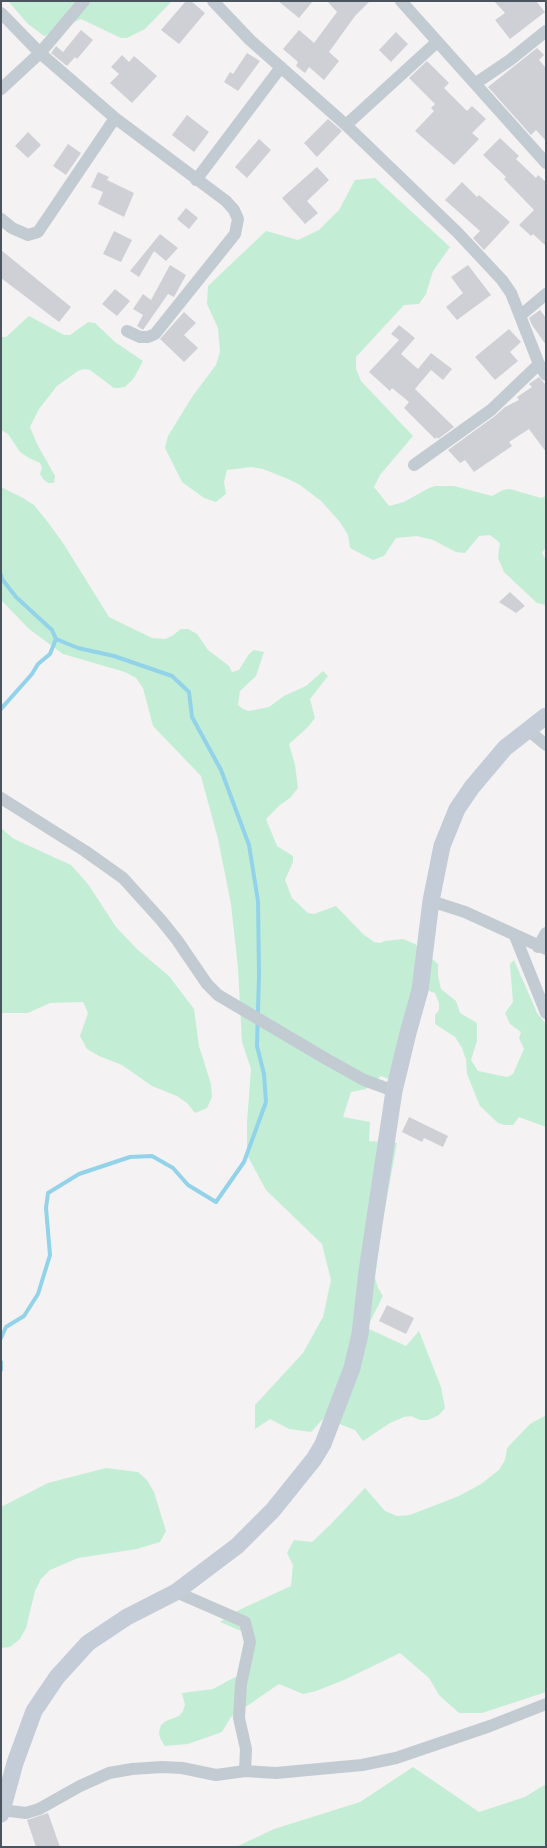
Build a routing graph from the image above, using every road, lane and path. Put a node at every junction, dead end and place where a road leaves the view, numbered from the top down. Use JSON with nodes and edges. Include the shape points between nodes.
{"nodes":[{"id":1,"x":84,"y":1,"type":"edge"},
{"id":2,"x":213,"y":1,"type":"edge"},
{"id":3,"x":401,"y":1,"type":"edge"},
{"id":4,"x":1,"y":13,"type":"edge"},
{"id":5,"x":546,"y":31,"type":"edge"},
{"id":6,"x":437,"y":42,"type":"junction"},
{"id":7,"x":40,"y":53,"type":"junction"},
{"id":8,"x":281,"y":67,"type":"junction"},
{"id":9,"x":476,"y":83,"type":"junction"},
{"id":10,"x":1,"y":88,"type":"edge"},
{"id":11,"x":115,"y":118,"type":"junction"},
{"id":12,"x":346,"y":125,"type":"junction"},
{"id":13,"x":546,"y":163,"type":"edge"},
{"id":14,"x":196,"y":180,"type":"junction"},
{"id":15,"x":1,"y":219,"type":"edge"},
{"id":16,"x":546,"y":294,"type":"edge"},
{"id":17,"x":521,"y":315,"type":"junction"},
{"id":18,"x":127,"y":331,"type":"dead end"},
{"id":19,"x":540,"y":364,"type":"junction"},
{"id":20,"x":546,"y":375,"type":"edge"},
{"id":21,"x":414,"y":465,"type":"dead end"},
{"id":22,"x":546,"y":716,"type":"edge"},
{"id":23,"x":528,"y":730,"type":"junction"},
{"id":24,"x":546,"y":745,"type":"edge"},
{"id":25,"x":1,"y":798,"type":"edge"},
{"id":26,"x":431,"y":901,"type":"junction"},
{"id":27,"x":546,"y":933,"type":"edge"},
{"id":28,"x":515,"y":936,"type":"junction"},
{"id":29,"x":542,"y":948,"type":"edge"},
{"id":30,"x":546,"y":1013,"type":"edge"},
{"id":31,"x":394,"y":1091,"type":"junction"},
{"id":32,"x":176,"y":1592,"type":"junction"},
{"id":33,"x":546,"y":1704,"type":"edge"},
{"id":34,"x":245,"y":1771,"type":"junction"},
{"id":35,"x":2,"y":1812,"type":"edge"}],
"edges":[{"from":1,"to":7,"type":"street"},
{"from":2,"to":8,"type":"street","via":[[250,40]]},
{"from":3,"to":6,"type":"street"},
{"from":4,"to":7,"type":"street"},
{"from":5,"to":9,"type":"street"},
{"from":6,"to":9,"type":"street"},
{"from":6,"to":12,"type":"street"},
{"from":7,"to":10,"type":"street"},
{"from":7,"to":11,"type":"street"},
{"from":8,"to":12,"type":"street"},
{"from":8,"to":14,"type":"street"},
{"from":9,"to":13,"type":"street"},
{"from":11,"to":14,"type":"street"},
{"from":11,"to":15,"type":"street","via":[[38,232],[28,235],[12,228]]},
{"from":12,"to":17,"type":"street","via":[[458,233],[496,274],[511,293]]},
{"from":14,"to":18,"type":"street","via":[[226,201],[234,210],[238,219],[235,234],[156,334],[140,337]]},
{"from":16,"to":17,"type":"street"},
{"from":17,"to":19,"type":"street"},
{"from":19,"to":20,"type":"street"},
{"from":19,"to":21,"type":"street","via":[[491,410]]},
{"from":22,"to":23,"type":"main road"},
{"from":23,"to":24,"type":"street"},
{"from":23,"to":26,"type":"main road","via":[[505,748],[457,809],[442,846]]},
{"from":25,"to":31,"type":"street","via":[[123,878],[165,925],[207,984],[218,995],[364,1080]]},
{"from":26,"to":28,"type":"street","via":[[465,912]]},
{"from":26,"to":31,"type":"main road","via":[[420,990]]},
{"from":27,"to":29,"type":"street"},
{"from":28,"to":29,"type":"street"},
{"from":28,"to":30,"type":"street"},
{"from":31,"to":32,"type":"main road","via":[[360,1334],[352,1368],[323,1444],[273,1510],[237,1546]]},
{"from":32,"to":34,"type":"street","via":[[245,1622],[250,1642],[241,1684],[240,1718],[246,1749]]},
{"from":32,"to":35,"type":"main road","via":[[127,1617],[88,1643],[57,1677],[34,1712],[15,1762]]},
{"from":33,"to":34,"type":"street","via":[[396,1758],[325,1769]]},
{"from":34,"to":35,"type":"street","via":[[216,1775],[182,1768],[132,1769],[109,1773],[39,1809],[26,1813]]}]}
